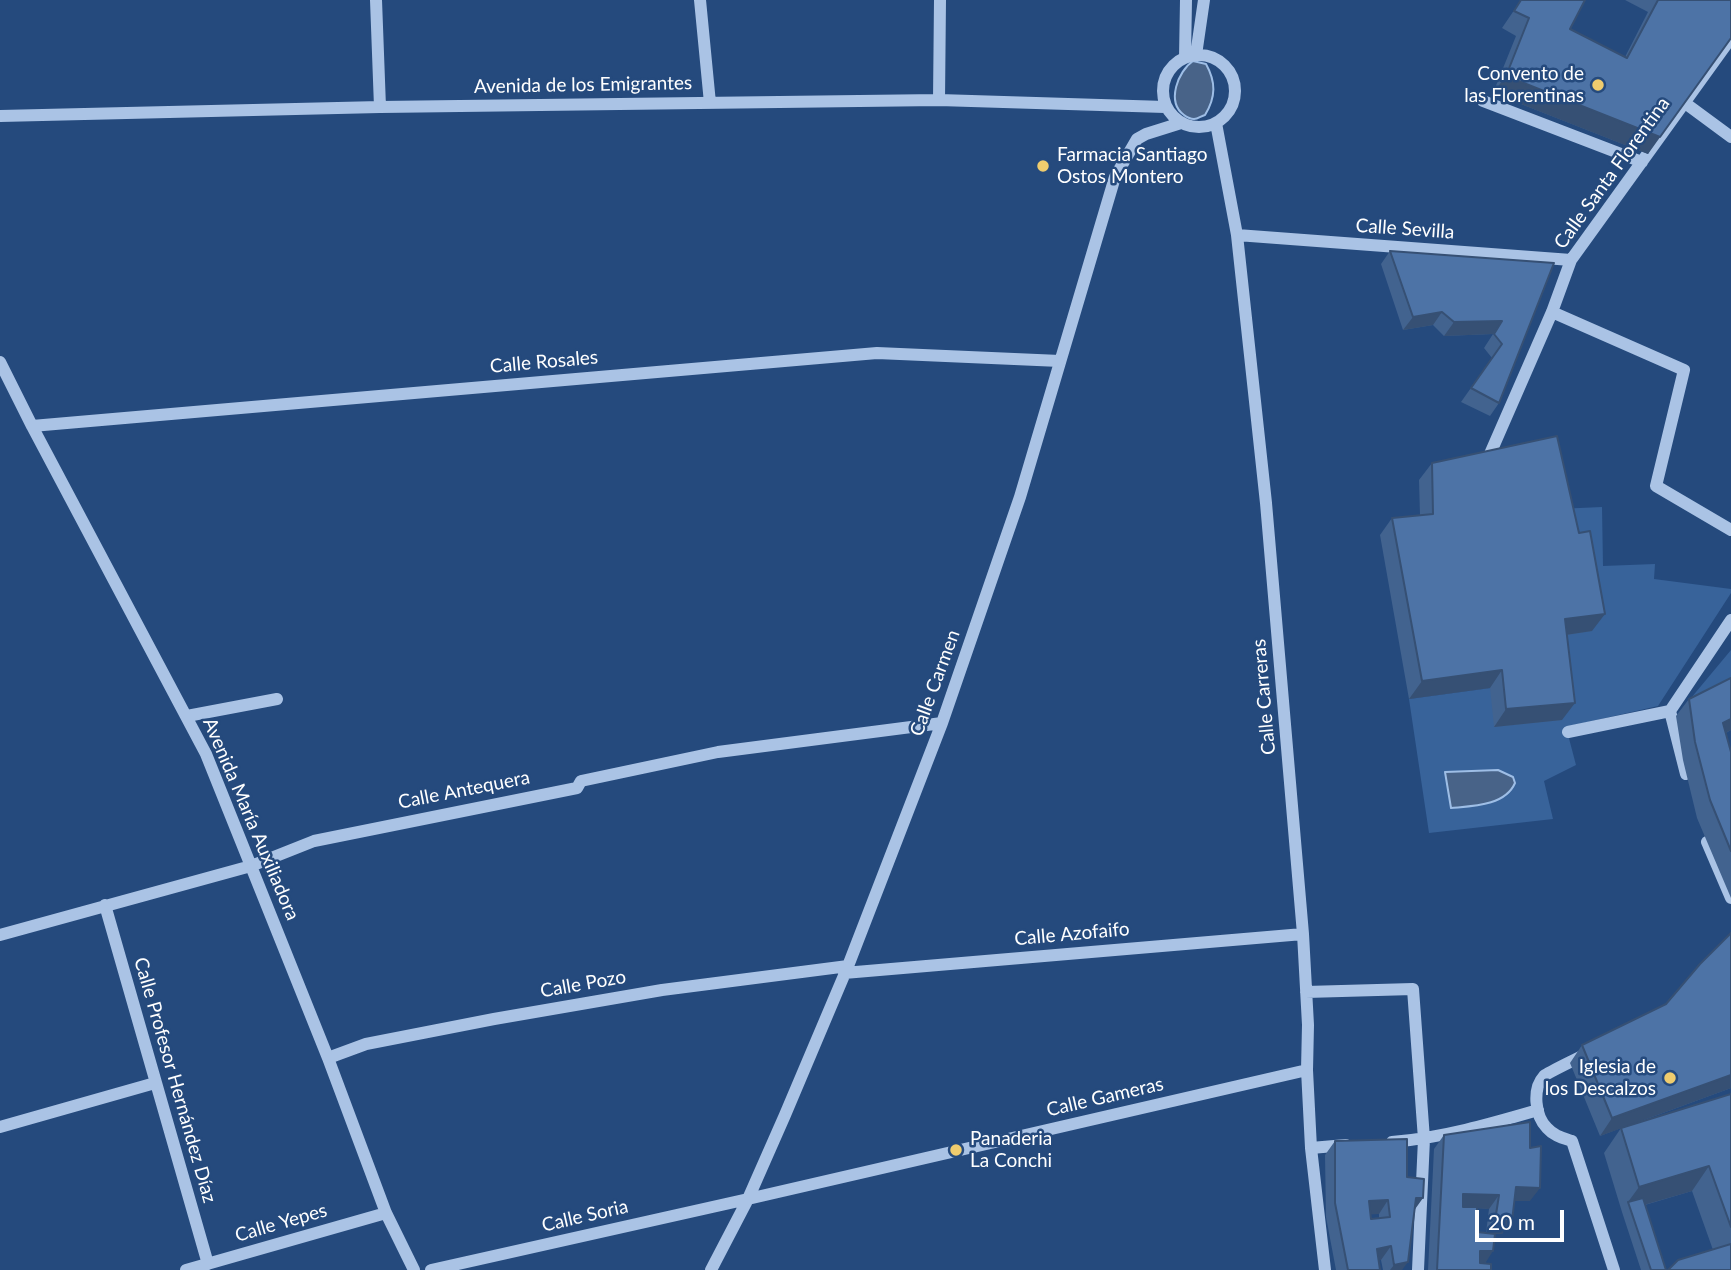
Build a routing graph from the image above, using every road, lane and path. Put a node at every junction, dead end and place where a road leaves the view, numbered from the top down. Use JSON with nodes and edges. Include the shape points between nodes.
{"nodes":[{"id":1,"x":376,"y":0,"type":"edge"},
{"id":2,"x":700,"y":0,"type":"edge"},
{"id":3,"x":940,"y":0,"type":"edge"},
{"id":4,"x":1186,"y":0,"type":"edge"},
{"id":5,"x":1203,"y":0,"type":"edge"},
{"id":6,"x":1731,"y":38,"type":"edge"},
{"id":7,"x":1191,"y":56,"type":"junction"},
{"id":8,"x":939,"y":100,"type":"junction"},
{"id":9,"x":1483,"y":101,"type":"dead end"},
{"id":10,"x":710,"y":103,"type":"junction"},
{"id":11,"x":1685,"y":103,"type":"junction"},
{"id":12,"x":380,"y":107,"type":"junction"},
{"id":13,"x":1166,"y":107,"type":"junction"},
{"id":14,"x":0,"y":116,"type":"edge"},
{"id":15,"x":1181,"y":123,"type":"junction"},
{"id":16,"x":1216,"y":123,"type":"junction"},
{"id":17,"x":1731,"y":137,"type":"edge"},
{"id":18,"x":1642,"y":162,"type":"junction"},
{"id":19,"x":1237,"y":235,"type":"junction"},
{"id":20,"x":1571,"y":261,"type":"junction"},
{"id":21,"x":1552,"y":312,"type":"junction"},
{"id":22,"x":1060,"y":361,"type":"junction"},
{"id":23,"x":0,"y":362,"type":"edge"},
{"id":24,"x":32,"y":426,"type":"junction"},
{"id":25,"x":1490,"y":454,"type":"edge"},
{"id":26,"x":1731,"y":530,"type":"edge"},
{"id":27,"x":1731,"y":620,"type":"edge"},
{"id":28,"x":277,"y":699,"type":"dead end"},
{"id":29,"x":1670,"y":711,"type":"junction"},
{"id":30,"x":187,"y":716,"type":"junction"},
{"id":31,"x":942,"y":723,"type":"junction"},
{"id":32,"x":1568,"y":732,"type":"edge"},
{"id":33,"x":1689,"y":783,"type":"dead end"},
{"id":34,"x":1702,"y":829,"type":"dead end"},
{"id":35,"x":251,"y":866,"type":"junction"},
{"id":36,"x":1731,"y":898,"type":"edge"},
{"id":37,"x":106,"y":905,"type":"junction"},
{"id":38,"x":1303,"y":934,"type":"junction"},
{"id":39,"x":0,"y":935,"type":"edge"},
{"id":40,"x":846,"y":969,"type":"junction"},
{"id":41,"x":1306,"y":992,"type":"junction"},
{"id":42,"x":1593,"y":1051,"type":"edge"},
{"id":43,"x":328,"y":1058,"type":"junction"},
{"id":44,"x":1307,"y":1070,"type":"junction"},
{"id":45,"x":155,"y":1083,"type":"junction"},
{"id":46,"x":1538,"y":1110,"type":"junction"},
{"id":47,"x":0,"y":1127,"type":"edge"},
{"id":48,"x":1423,"y":1139,"type":"junction"},
{"id":49,"x":1311,"y":1148,"type":"junction"},
{"id":50,"x":748,"y":1199,"type":"junction"},
{"id":51,"x":386,"y":1213,"type":"junction"},
{"id":52,"x":208,"y":1264,"type":"junction"},
{"id":53,"x":186,"y":1270,"type":"edge"},
{"id":54,"x":414,"y":1270,"type":"edge"},
{"id":55,"x":432,"y":1270,"type":"edge"},
{"id":56,"x":711,"y":1270,"type":"edge"},
{"id":57,"x":1325,"y":1270,"type":"edge"},
{"id":58,"x":1418,"y":1270,"type":"edge"},
{"id":59,"x":1614,"y":1270,"type":"edge"}],
"edges":[{"from":1,"to":12,"type":"street"},
{"from":2,"to":10,"type":"street"},
{"from":3,"to":8,"type":"street"},
{"from":4,"to":7,"type":"street"},
{"from":5,"to":7,"type":"street"},
{"from":6,"to":11,"type":"street","name":"Calle Santa Florentina"},
{"from":7,"to":13,"type":"street","via":[[1167,73],[1162,95]]},
{"from":7,"to":16,"type":"street","via":[[1209,56],[1220,62],[1234,81],[1232,105]]},
{"from":8,"to":10,"type":"street","name":"Avenida de los Emigrantes"},
{"from":8,"to":13,"type":"street","name":"Avenida de los Emigrantes"},
{"from":9,"to":18,"type":"street"},
{"from":10,"to":12,"type":"street","name":"Avenida de los Emigrantes"},
{"from":11,"to":17,"type":"street"},
{"from":11,"to":18,"type":"street","name":"Calle Santa Florentina"},
{"from":12,"to":14,"type":"street","name":"Avenida de los Emigrantes"},
{"from":13,"to":15,"type":"street"},
{"from":15,"to":16,"type":"street","via":[[1192,127]]},
{"from":15,"to":22,"type":"street","name":"Calle Carmen","via":[[1137,139],[1115,177]]},
{"from":16,"to":19,"type":"street","name":"Calle Carreras"},
{"from":18,"to":20,"type":"street","name":"Calle Santa Florentina"},
{"from":19,"to":20,"type":"street","name":"Calle Sevilla"},
{"from":19,"to":38,"type":"street","name":"Calle Carreras","via":[[1266,503]]},
{"from":20,"to":21,"type":"street","name":"Calle Santa Florentina"},
{"from":21,"to":25,"type":"street","name":"Calle Santa Florentina"},
{"from":21,"to":26,"type":"street","via":[[1684,370],[1656,486]]},
{"from":22,"to":24,"type":"street","name":"Calle Rosales","via":[[877,353]]},
{"from":22,"to":31,"type":"street","name":"Calle Carmen","via":[[1020,497]]},
{"from":23,"to":24,"type":"street","name":"Avenida María Auxiliadora"},
{"from":24,"to":30,"type":"street","name":"Avenida María Auxiliadora"},
{"from":27,"to":29,"type":"street"},
{"from":28,"to":30,"type":"street"},
{"from":29,"to":32,"type":"street"},
{"from":29,"to":33,"type":"street"},
{"from":30,"to":35,"type":"street","name":"Avenida María Auxiliadora"},
{"from":31,"to":35,"type":"street","name":"Calle Antequera","via":[[718,752],[581,781],[576,788],[314,841]]},
{"from":31,"to":40,"type":"street","name":"Calle Carmen"},
{"from":34,"to":36,"type":"street"},
{"from":35,"to":37,"type":"street","name":"Calle Antequera"},
{"from":35,"to":43,"type":"street","name":"Avenida María Auxiliadora"},
{"from":37,"to":39,"type":"street","name":"Calle Antequera"},
{"from":37,"to":45,"type":"street","name":"Calle Profesor Hernández Díaz"},
{"from":38,"to":40,"type":"street","name":"Calle Azofaifo"},
{"from":38,"to":41,"type":"street","name":"Calle Carreras"},
{"from":40,"to":43,"type":"street","name":"Calle Pozo","via":[[662,990],[366,1044]]},
{"from":40,"to":50,"type":"street","name":"Calle Carmen"},
{"from":41,"to":44,"type":"street","name":"Calle Carreras"},
{"from":41,"to":48,"type":"street","via":[[1413,989]]},
{"from":42,"to":46,"type":"street","via":[[1545,1076],[1538,1089]]},
{"from":43,"to":51,"type":"street","name":"Avenida María Auxiliadora"},
{"from":44,"to":49,"type":"street","name":"Calle Carreras"},
{"from":44,"to":50,"type":"street","name":"Calle Gameras"},
{"from":45,"to":47,"type":"street"},
{"from":45,"to":52,"type":"street","name":"Calle Profesor Hernández Díaz"},
{"from":46,"to":48,"type":"street"},
{"from":46,"to":59,"type":"street","via":[[1547,1128],[1572,1141]]},
{"from":48,"to":49,"type":"street"},
{"from":48,"to":58,"type":"street"},
{"from":49,"to":57,"type":"street","name":"Calle Carreras"},
{"from":50,"to":55,"type":"street","name":"Calle Soria"},
{"from":50,"to":56,"type":"street","name":"Calle Carmen"},
{"from":51,"to":52,"type":"street","name":"Calle Yepes"},
{"from":51,"to":54,"type":"street","name":"Avenida María Auxiliadora"},
{"from":52,"to":53,"type":"street","name":"Calle Yepes"}]}
